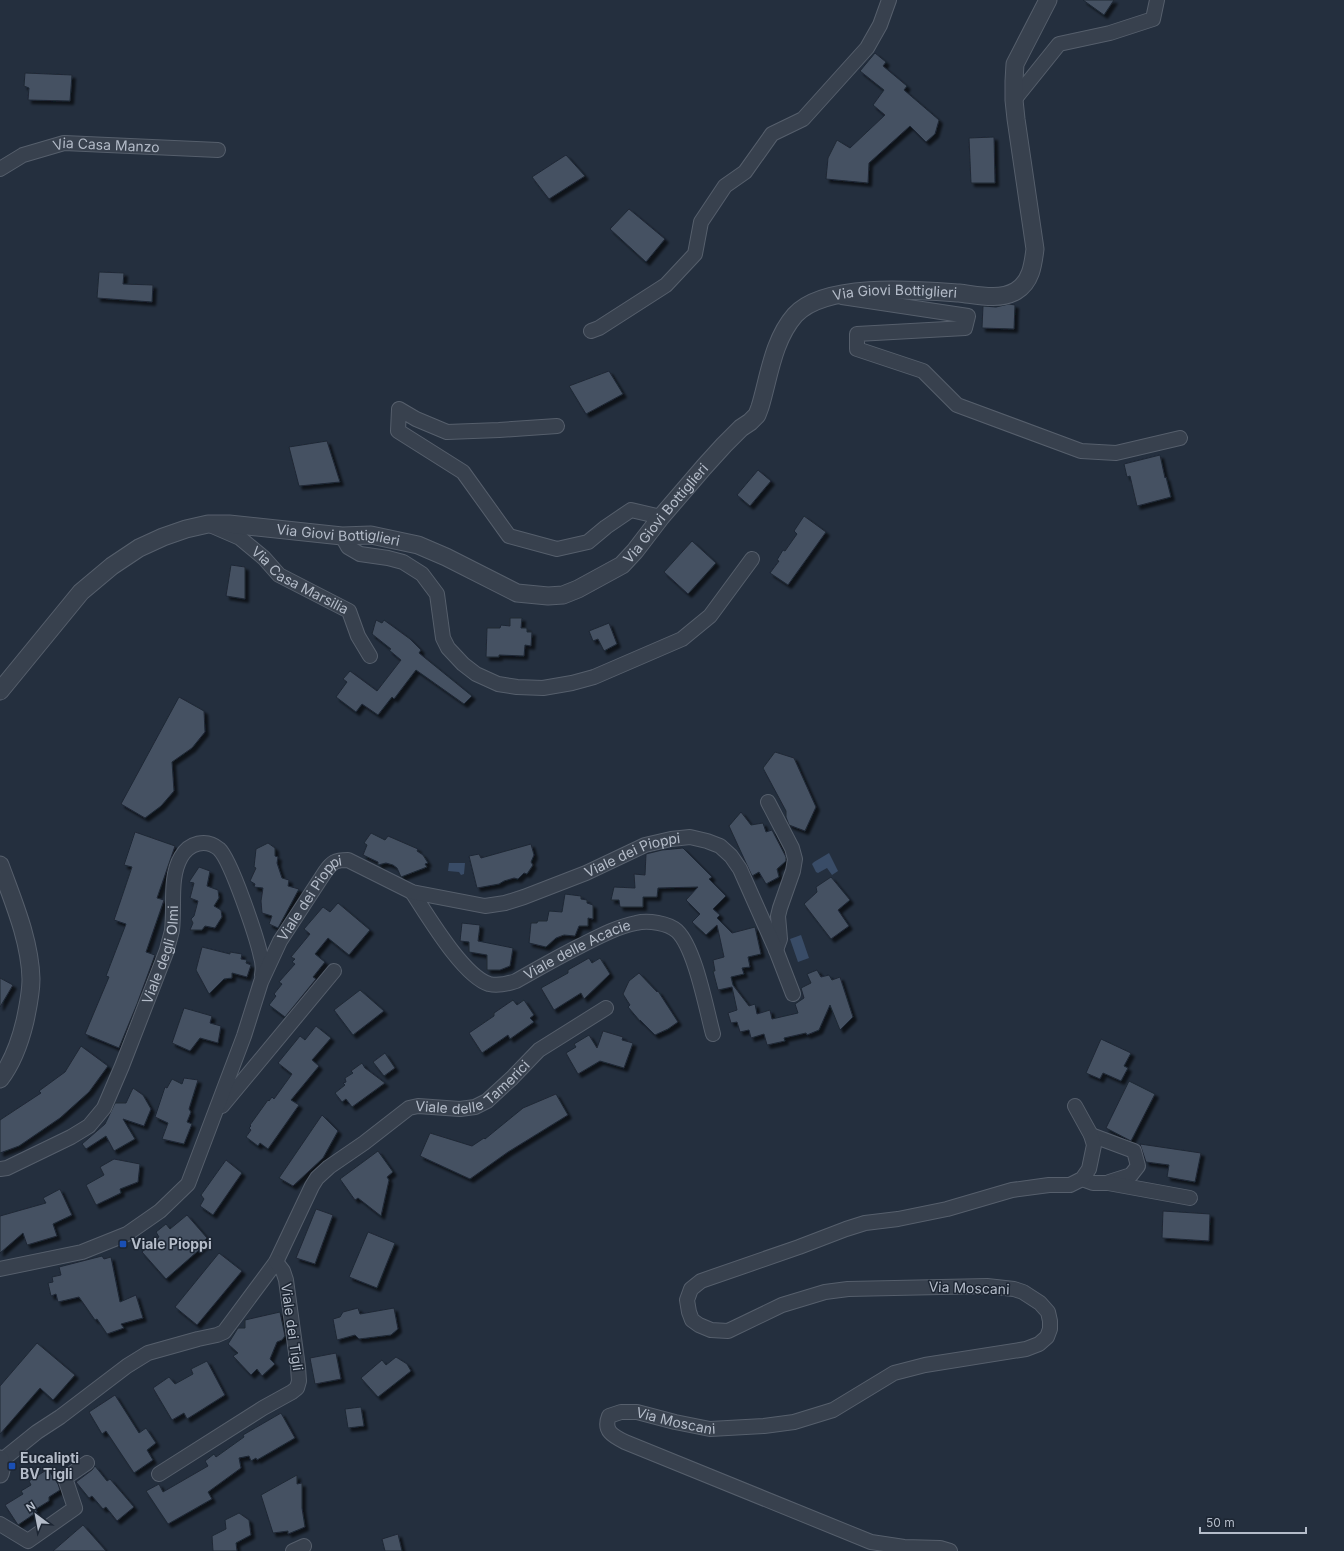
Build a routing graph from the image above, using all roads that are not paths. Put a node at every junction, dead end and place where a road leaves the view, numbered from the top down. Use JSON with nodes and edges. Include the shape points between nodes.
{"nodes":[{"id":1,"x":889,"y":0,"type":"edge"},
{"id":2,"x":1048,"y":0,"type":"edge"},
{"id":3,"x":1157,"y":0,"type":"edge"},
{"id":4,"x":1014,"y":100,"type":"junction"},
{"id":5,"x":218,"y":150,"type":"dead end"},
{"id":6,"x":0,"y":169,"type":"edge"},
{"id":7,"x":833,"y":296,"type":"junction"},
{"id":8,"x":591,"y":331,"type":"dead end"},
{"id":9,"x":557,"y":426,"type":"dead end"},
{"id":10,"x":1180,"y":438,"type":"dead end"},
{"id":11,"x":661,"y":517,"type":"junction"},
{"id":12,"x":208,"y":524,"type":"junction"},
{"id":13,"x":342,"y":536,"type":"junction"},
{"id":14,"x":752,"y":559,"type":"dead end"},
{"id":15,"x":370,"y":656,"type":"dead end"},
{"id":16,"x":0,"y":691,"type":"edge"},
{"id":17,"x":768,"y":802,"type":"dead end"},
{"id":18,"x":0,"y":865,"type":"edge"},
{"id":19,"x":412,"y":892,"type":"junction"},
{"id":20,"x":776,"y":950,"type":"junction"},
{"id":21,"x":334,"y":971,"type":"dead end"},
{"id":22,"x":261,"y":982,"type":"junction"},
{"id":23,"x":793,"y":994,"type":"dead end"},
{"id":24,"x":606,"y":1008,"type":"dead end"},
{"id":25,"x":712,"y":1034,"type":"dead end"},
{"id":26,"x":0,"y":1079,"type":"edge"},
{"id":27,"x":1075,"y":1106,"type":"dead end"},
{"id":28,"x":216,"y":1114,"type":"junction"},
{"id":29,"x":1091,"y":1135,"type":"junction"},
{"id":30,"x":0,"y":1169,"type":"edge"},
{"id":31,"x":1082,"y":1179,"type":"junction"},
{"id":32,"x":1108,"y":1183,"type":"junction"},
{"id":33,"x":1190,"y":1198,"type":"dead end"},
{"id":34,"x":276,"y":1262,"type":"junction"},
{"id":35,"x":0,"y":1269,"type":"edge"},
{"id":36,"x":87,"y":1463,"type":"dead end"},
{"id":37,"x":0,"y":1465,"type":"edge"},
{"id":38,"x":159,"y":1474,"type":"dead end"},
{"id":39,"x":0,"y":1524,"type":"edge"},
{"id":40,"x":950,"y":1551,"type":"edge"}],
"edges":[{"from":1,"to":8,"type":"street","via":[[880,25],[867,48],[802,119],[772,134],[745,172],[725,186],[701,222],[695,254],[666,285]]},
{"from":2,"to":4,"type":"street","name":"Via Giovi Bottiglieri","via":[[1015,64]]},
{"from":3,"to":4,"type":"street","via":[[1153,19],[1110,33],[1059,44]]},
{"from":4,"to":7,"type":"street","name":"Via Giovi Bottiglieri","via":[[1035,249],[1031,272],[1022,287],[1008,295],[996,296],[893,289]]},
{"from":5,"to":6,"type":"street","name":"Via Casa Manzo","via":[[64,143],[23,155]]},
{"from":7,"to":10,"type":"street","via":[[968,316],[965,328],[857,334],[857,349],[922,371],[957,405],[1081,451],[1116,453]]},
{"from":7,"to":11,"type":"street","name":"Via Giovi Bottiglieri","via":[[807,305],[784,330],[756,415],[724,445]]},
{"from":9,"to":11,"type":"street","via":[[447,432],[399,409],[398,431],[463,472],[509,536],[557,549],[588,542],[631,510]]},
{"from":11,"to":13,"type":"street","name":"Via Giovi Bottiglieri","via":[[622,565],[578,589],[563,595],[548,596],[517,593],[418,545],[371,535]]},
{"from":12,"to":13,"type":"street","name":"Via Giovi Bottiglieri"},
{"from":12,"to":15,"type":"street","name":"Via Casa Marsilia","via":[[240,538],[264,558],[279,575],[349,611],[358,636]]},
{"from":12,"to":16,"type":"street","name":"Via Giovi Bottiglieri","via":[[163,537],[139,548],[112,566],[81,592]]},
{"from":13,"to":14,"type":"street","via":[[348,547],[360,554],[403,562],[422,574],[437,594],[443,638],[448,648],[476,674],[498,684],[517,687],[544,688],[594,677],[682,640],[710,616]]},
{"from":17,"to":20,"type":"street","via":[[795,859],[778,916],[780,939]]},
{"from":18,"to":26,"type":"street","via":[[23,930],[31,980],[22,1036],[14,1058]]},
{"from":19,"to":20,"type":"street","name":"Viale dei Pioppi","via":[[485,906],[505,903],[586,874],[645,846],[690,837],[720,846],[731,856],[740,869]]},
{"from":19,"to":22,"type":"street","name":"Viale dei Pioppi","via":[[348,860],[338,860],[324,872],[280,941]]},
{"from":19,"to":25,"type":"street","name":"Viale delle Acacie","via":[[462,964],[479,980],[489,984],[501,985],[516,981],[606,933],[637,922],[668,926],[676,930],[690,952]]},
{"from":20,"to":23,"type":"street","name":"Viale dei Pioppi"},
{"from":21,"to":28,"type":"street"},
{"from":22,"to":28,"type":"street","name":"Viale dei Pioppi"},
{"from":22,"to":30,"type":"street","name":"Viale degli Olmi","via":[[262,958],[231,868],[219,849],[210,844],[194,844],[186,849],[177,865],[174,877],[172,930],[167,950],[104,1108],[89,1126],[71,1137]]},
{"from":24,"to":34,"type":"street","name":"Viale delle Tamerici","via":[[539,1050],[487,1101],[474,1107],[460,1109],[418,1106],[409,1108],[329,1167],[312,1186]]},
{"from":27,"to":29,"type":"street"},
{"from":28,"to":35,"type":"street","name":"Viale dei Pioppi","via":[[188,1184],[160,1211],[127,1234],[82,1252]]},
{"from":29,"to":31,"type":"street","via":[[1094,1145],[1092,1158],[1089,1169]]},
{"from":29,"to":32,"type":"street","via":[[1134,1151],[1138,1166],[1132,1175]]},
{"from":31,"to":32,"type":"street","via":[[1093,1183]]},
{"from":31,"to":40,"type":"street","name":"Via Moscani","via":[[1070,1185],[1012,1190],[947,1209],[846,1228],[701,1281],[691,1289],[687,1300],[692,1320],[711,1330],[728,1331],[782,1305],[818,1294],[848,1289],[987,1286],[1014,1289],[1032,1297],[1048,1312],[1050,1329],[1039,1344],[1026,1349],[925,1365],[894,1373],[833,1410],[794,1422],[710,1429],[628,1411],[609,1416],[606,1423],[614,1437],[625,1442],[871,1542]]},
{"from":32,"to":33,"type":"street"},
{"from":34,"to":37,"type":"street","name":"Viale dei Tigli","via":[[224,1332],[148,1353],[37,1432]]},
{"from":34,"to":38,"type":"street","name":"Viale dei Tigli","via":[[286,1280],[298,1367],[297,1388]]},
{"from":36,"to":39,"type":"street","via":[[65,1478],[75,1508],[28,1541]]}]}
